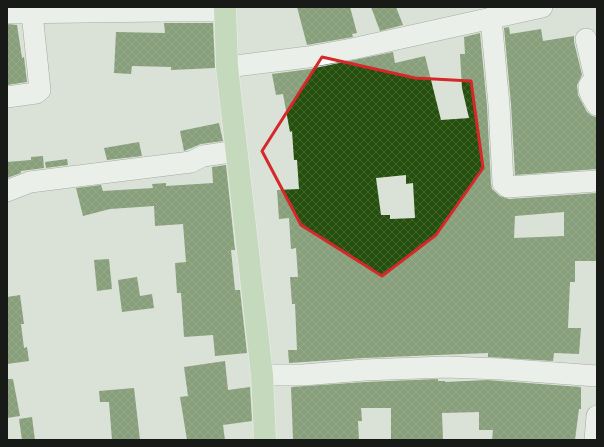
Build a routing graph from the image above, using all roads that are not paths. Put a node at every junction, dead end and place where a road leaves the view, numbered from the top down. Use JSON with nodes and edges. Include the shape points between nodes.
{"nodes":[{"id":1,"x":542,"y":7,"type":"edge"},
{"id":2,"x":162,"y":9,"type":"edge"},
{"id":3,"x":225,"y":9,"type":"edge"},
{"id":4,"x":9,"y":11,"type":"edge"},
{"id":5,"x":32,"y":14,"type":"junction"},
{"id":6,"x":491,"y":18,"type":"junction"},
{"id":7,"x":586,"y":39,"type":"dead end"},
{"id":8,"x":227,"y":67,"type":"junction"},
{"id":9,"x":7,"y":97,"type":"edge"},
{"id":10,"x":597,"y":105,"type":"edge"},
{"id":11,"x":237,"y":151,"type":"junction"},
{"id":12,"x":597,"y":182,"type":"edge"},
{"id":13,"x":7,"y":191,"type":"edge"},
{"id":14,"x":262,"y":375,"type":"junction"},
{"id":15,"x":597,"y":376,"type":"edge"},
{"id":16,"x":597,"y":416,"type":"edge"},
{"id":17,"x":265,"y":440,"type":"edge"},
{"id":18,"x":595,"y":440,"type":"edge"}],
"edges":[{"from":1,"to":6,"type":"street"},
{"from":2,"to":3,"type":"street"},
{"from":2,"to":5,"type":"street"},
{"from":3,"to":8,"type":"main road"},
{"from":4,"to":5,"type":"street"},
{"from":5,"to":9,"type":"street","via":[[40,89],[36,93]]},
{"from":6,"to":8,"type":"street","via":[[345,51]]},
{"from":6,"to":12,"type":"street","via":[[503,183],[508,187]]},
{"from":7,"to":10,"type":"street","via":[[595,78],[589,89]]},
{"from":8,"to":11,"type":"main road"},
{"from":11,"to":13,"type":"street","via":[[203,156],[191,162],[30,182]]},
{"from":11,"to":14,"type":"main road"},
{"from":14,"to":15,"type":"street","via":[[446,367],[501,368]]},
{"from":14,"to":17,"type":"main road"},
{"from":16,"to":18,"type":"street"}]}
